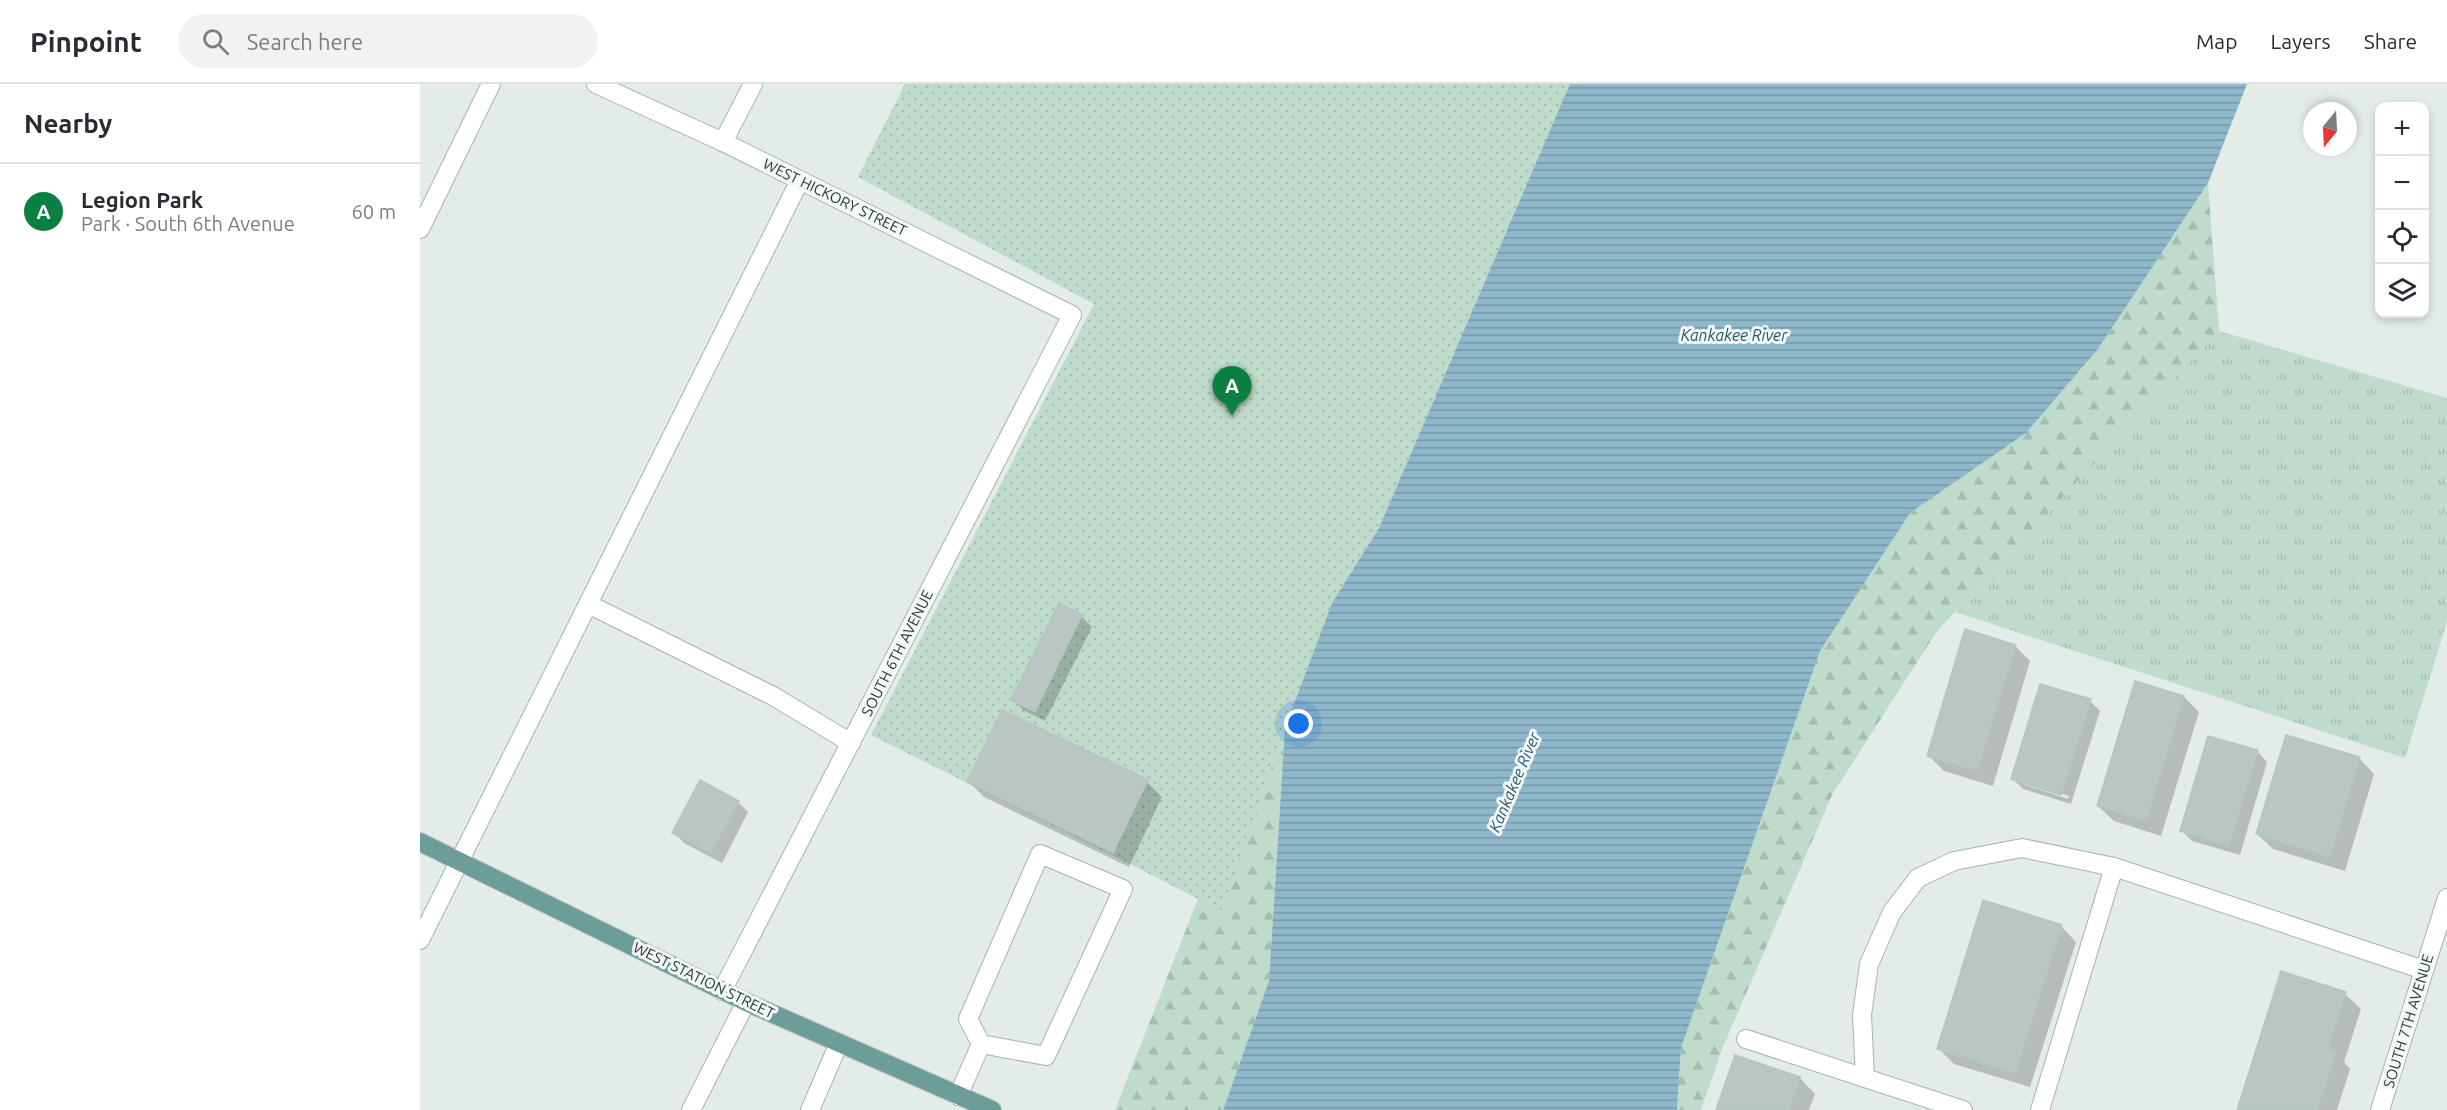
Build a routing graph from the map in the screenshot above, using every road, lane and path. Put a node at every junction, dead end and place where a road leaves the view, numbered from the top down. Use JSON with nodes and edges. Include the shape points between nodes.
{"nodes":[{"id":1,"x":491,"y":84,"type":"edge"},
{"id":2,"x":596,"y":84,"type":"edge"},
{"id":3,"x":753,"y":84,"type":"edge"},
{"id":4,"x":723,"y":142,"type":"junction"},
{"id":5,"x":800,"y":180,"type":"junction"},
{"id":6,"x":420,"y":229,"type":"edge"},
{"id":7,"x":1072,"y":315,"type":"joint"},
{"id":8,"x":588,"y":604,"type":"junction"},
{"id":9,"x":851,"y":743,"type":"junction"},
{"id":10,"x":420,"y":842,"type":"edge"},
{"id":11,"x":460,"y":861,"type":"junction"},
{"id":12,"x":2114,"y":867,"type":"junction"},
{"id":13,"x":2447,"y":898,"type":"edge"},
{"id":14,"x":420,"y":940,"type":"edge"},
{"id":15,"x":2424,"y":970,"type":"junction"},
{"id":16,"x":722,"y":991,"type":"junction"},
{"id":17,"x":746,"y":1002,"type":"junction"},
{"id":18,"x":1746,"y":1039,"type":"dead end"},
{"id":19,"x":839,"y":1043,"type":"junction"},
{"id":20,"x":981,"y":1044,"type":"junction"},
{"id":21,"x":1865,"y":1078,"type":"junction"},
{"id":22,"x":958,"y":1096,"type":"junction"},
{"id":23,"x":691,"y":1110,"type":"edge"},
{"id":24,"x":810,"y":1110,"type":"edge"},
{"id":25,"x":992,"y":1110,"type":"edge"},
{"id":26,"x":1963,"y":1110,"type":"edge"},
{"id":27,"x":2040,"y":1110,"type":"edge"},
{"id":28,"x":2380,"y":1110,"type":"edge"}],
"edges":[{"from":1,"to":6,"type":"street"},
{"from":2,"to":4,"type":"street","name":"WEST HICKORY STREET"},
{"from":3,"to":4,"type":"street"},
{"from":4,"to":5,"type":"street","name":"WEST HICKORY STREET"},
{"from":5,"to":7,"type":"street","name":"WEST HICKORY STREET"},
{"from":5,"to":8,"type":"street"},
{"from":7,"to":9,"type":"street","name":"SOUTH 6TH AVENUE"},
{"from":8,"to":9,"type":"street","via":[[773,696]]},
{"from":8,"to":11,"type":"street"},
{"from":9,"to":16,"type":"street","name":"SOUTH 6TH AVENUE"},
{"from":10,"to":11,"type":"main road","name":"WEST STATION STREET"},
{"from":11,"to":14,"type":"street"},
{"from":11,"to":16,"type":"main road","name":"WEST STATION STREET"},
{"from":12,"to":15,"type":"street"},
{"from":12,"to":21,"type":"street","via":[[2022,848],[1954,861],[1918,878],[1892,912],[1869,964],[1862,1015]]},
{"from":12,"to":27,"type":"street"},
{"from":13,"to":15,"type":"street","name":"SOUTH 7TH AVENUE"},
{"from":15,"to":28,"type":"street","name":"SOUTH 7TH AVENUE"},
{"from":16,"to":17,"type":"main road","name":"WEST STATION STREET"},
{"from":17,"to":19,"type":"main road","name":"WEST STATION STREET"},
{"from":17,"to":23,"type":"street"},
{"from":18,"to":21,"type":"street"},
{"from":19,"to":22,"type":"main road","name":"WEST STATION STREET"},
{"from":19,"to":24,"type":"street"},
{"from":20,"to":20,"type":"street","via":[[1046,1056],[1123,889],[1040,854],[969,1019]]},
{"from":20,"to":22,"type":"street"},
{"from":21,"to":26,"type":"street"},
{"from":22,"to":25,"type":"main road","name":"WEST STATION STREET"}]}
